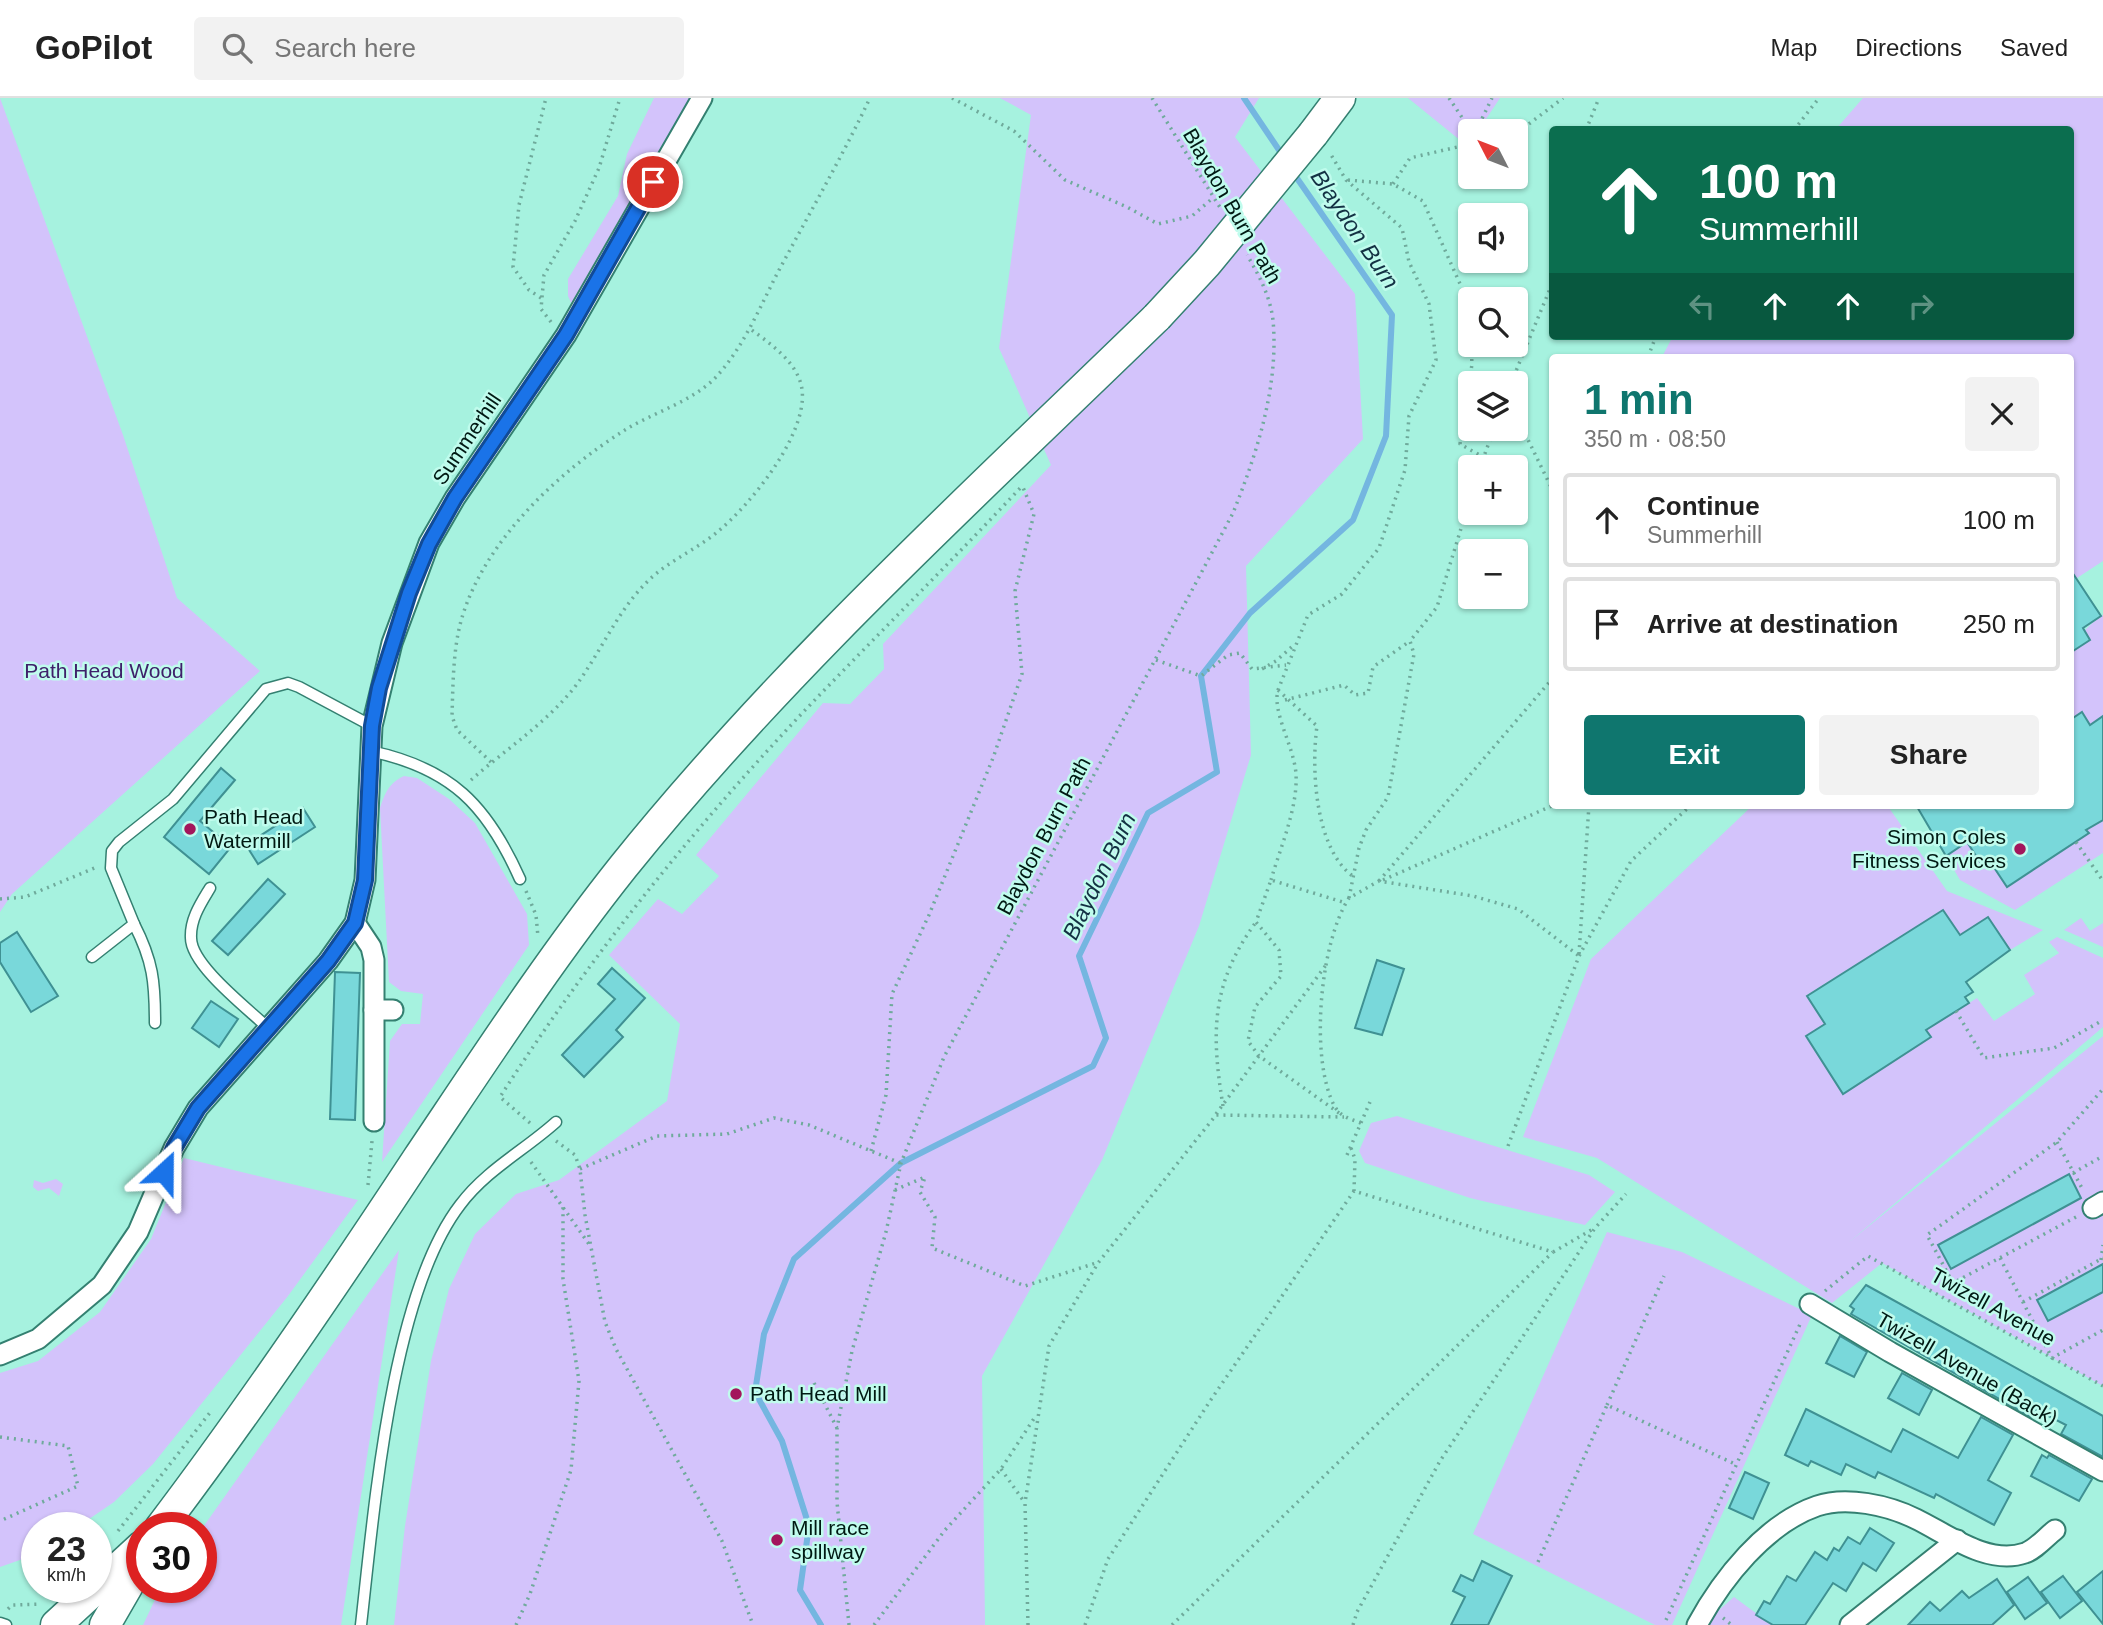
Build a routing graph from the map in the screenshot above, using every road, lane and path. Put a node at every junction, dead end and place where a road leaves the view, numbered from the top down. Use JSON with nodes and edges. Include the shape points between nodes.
{"nodes":[{"id":1,"x":546,"y":98,"type":"edge"},
{"id":2,"x":620,"y":98,"type":"edge"},
{"id":3,"x":702,"y":98,"type":"edge"},
{"id":4,"x":870,"y":98,"type":"edge"},
{"id":5,"x":952,"y":98,"type":"edge"},
{"id":6,"x":1152,"y":98,"type":"edge"},
{"id":7,"x":1340,"y":98,"type":"edge"},
{"id":8,"x":1449,"y":98,"type":"edge"},
{"id":9,"x":1492,"y":98,"type":"edge"},
{"id":10,"x":1563,"y":98,"type":"edge"},
{"id":11,"x":1599,"y":98,"type":"edge"},
{"id":12,"x":1819,"y":98,"type":"edge"},
{"id":13,"x":1463,"y":119,"type":"edge"},
{"id":14,"x":1482,"y":119,"type":"edge"},
{"id":15,"x":1528,"y":125,"type":"edge"},
{"id":16,"x":1588,"y":126,"type":"edge"},
{"id":17,"x":1797,"y":126,"type":"edge"},
{"id":18,"x":1458,"y":147,"type":"edge"},
{"id":19,"x":1393,"y":184,"type":"junction"},
{"id":20,"x":1214,"y":197,"type":"junction"},
{"id":21,"x":1221,"y":209,"type":"dead end"},
{"id":22,"x":1242,"y":246,"type":"dead end"},
{"id":23,"x":1461,"y":287,"type":"edge"},
{"id":24,"x":1549,"y":291,"type":"edge"},
{"id":25,"x":541,"y":298,"type":"junction"},
{"id":26,"x":749,"y":328,"type":"junction"},
{"id":27,"x":566,"y":335,"type":"junction"},
{"id":28,"x":1472,"y":357,"type":"edge"},
{"id":29,"x":1516,"y":371,"type":"edge"},
{"id":30,"x":1528,"y":440,"type":"edge"},
{"id":31,"x":1479,"y":455,"type":"edge"},
{"id":32,"x":1032,"y":475,"type":"dead end"},
{"id":33,"x":1549,"y":483,"type":"edge"},
{"id":34,"x":1022,"y":485,"type":"junction"},
{"id":35,"x":1462,"y":525,"type":"edge"},
{"id":36,"x":1410,"y":641,"type":"junction"},
{"id":37,"x":1297,"y":643,"type":"junction"},
{"id":38,"x":1156,"y":660,"type":"junction"},
{"id":39,"x":1286,"y":665,"type":"junction"},
{"id":40,"x":1258,"y":671,"type":"junction"},
{"id":41,"x":1549,"y":684,"type":"edge"},
{"id":42,"x":1278,"y":690,"type":"junction"},
{"id":43,"x":1285,"y":699,"type":"junction"},
{"id":44,"x":372,"y":726,"type":"junction"},
{"id":45,"x":370,"y":751,"type":"junction"},
{"id":46,"x":491,"y":762,"type":"junction"},
{"id":47,"x":461,"y":789,"type":"junction"},
{"id":48,"x":1549,"y":807,"type":"edge"},
{"id":49,"x":1589,"y":809,"type":"edge"},
{"id":50,"x":1687,"y":809,"type":"edge"},
{"id":51,"x":2076,"y":842,"type":"dead end"},
{"id":52,"x":110,"y":861,"type":"junction"},
{"id":53,"x":1354,"y":877,"type":"junction"},
{"id":54,"x":520,"y":879,"type":"joint"},
{"id":55,"x":1271,"y":880,"type":"junction"},
{"id":56,"x":1380,"y":881,"type":"junction"},
{"id":57,"x":2103,"y":881,"type":"edge"},
{"id":58,"x":210,"y":888,"type":"dead end"},
{"id":59,"x":0,"y":899,"type":"edge"},
{"id":60,"x":1348,"y":901,"type":"junction"},
{"id":61,"x":1256,"y":922,"type":"junction"},
{"id":62,"x":355,"y":923,"type":"junction"},
{"id":63,"x":134,"y":924,"type":"junction"},
{"id":64,"x":539,"y":939,"type":"dead end"},
{"id":65,"x":1579,"y":956,"type":"junction"},
{"id":66,"x":92,"y":957,"type":"dead end"},
{"id":67,"x":1327,"y":964,"type":"junction"},
{"id":68,"x":1956,"y":1011,"type":"dead end"},
{"id":69,"x":2103,"y":1020,"type":"edge"},
{"id":70,"x":155,"y":1023,"type":"dead end"},
{"id":71,"x":267,"y":1027,"type":"junction"},
{"id":72,"x":1259,"y":1056,"type":"junction"},
{"id":73,"x":2103,"y":1089,"type":"edge"},
{"id":74,"x":1370,"y":1102,"type":"dead end"},
{"id":75,"x":1223,"y":1106,"type":"junction"},
{"id":76,"x":1216,"y":1115,"type":"junction"},
{"id":77,"x":1344,"y":1117,"type":"junction"},
{"id":78,"x":374,"y":1121,"type":"joint"},
{"id":79,"x":556,"y":1122,"type":"dead end"},
{"id":80,"x":1362,"y":1123,"type":"junction"},
{"id":81,"x":542,"y":1134,"type":"junction"},
{"id":82,"x":2057,"y":1142,"type":"junction"},
{"id":83,"x":1508,"y":1146,"type":"dead end"},
{"id":84,"x":1351,"y":1148,"type":"junction"},
{"id":85,"x":521,"y":1149,"type":"junction"},
{"id":86,"x":871,"y":1151,"type":"junction"},
{"id":87,"x":1347,"y":1155,"type":"dead end"},
{"id":88,"x":2103,"y":1156,"type":"edge"},
{"id":89,"x":901,"y":1163,"type":"junction"},
{"id":90,"x":580,"y":1169,"type":"junction"},
{"id":91,"x":2073,"y":1173,"type":"junction"},
{"id":92,"x":895,"y":1191,"type":"junction"},
{"id":93,"x":1354,"y":1191,"type":"junction"},
{"id":94,"x":1626,"y":1194,"type":"dead end"},
{"id":95,"x":367,"y":1198,"type":"dead end"},
{"id":96,"x":2098,"y":1205,"type":"edge"},
{"id":97,"x":563,"y":1207,"type":"junction"},
{"id":98,"x":1595,"y":1228,"type":"junction"},
{"id":99,"x":2103,"y":1245,"type":"edge"},
{"id":100,"x":592,"y":1249,"type":"junction"},
{"id":101,"x":1553,"y":1252,"type":"junction"},
{"id":102,"x":2000,"y":1258,"type":"junction"},
{"id":103,"x":2102,"y":1259,"type":"edge"},
{"id":104,"x":1098,"y":1263,"type":"junction"},
{"id":105,"x":1664,"y":1276,"type":"dead end"},
{"id":106,"x":2023,"y":1302,"type":"junction"},
{"id":107,"x":1808,"y":1308,"type":"junction"},
{"id":108,"x":2103,"y":1330,"type":"edge"},
{"id":109,"x":0,"y":1355,"type":"edge"},
{"id":110,"x":2052,"y":1358,"type":"junction"},
{"id":111,"x":814,"y":1383,"type":"dead end"},
{"id":112,"x":2103,"y":1386,"type":"edge"},
{"id":113,"x":1607,"y":1405,"type":"junction"},
{"id":114,"x":1037,"y":1415,"type":"junction"},
{"id":115,"x":838,"y":1429,"type":"junction"},
{"id":116,"x":0,"y":1437,"type":"edge"},
{"id":117,"x":1735,"y":1464,"type":"junction"},
{"id":118,"x":1000,"y":1469,"type":"junction"},
{"id":119,"x":2103,"y":1471,"type":"edge"},
{"id":120,"x":1025,"y":1503,"type":"junction"},
{"id":121,"x":172,"y":1512,"type":"edge"},
{"id":122,"x":0,"y":1521,"type":"edge"},
{"id":123,"x":2055,"y":1530,"type":"dead end"},
{"id":124,"x":1957,"y":1540,"type":"junction"},
{"id":125,"x":126,"y":1561,"type":"edge"},
{"id":126,"x":1538,"y":1562,"type":"dead end"},
{"id":127,"x":126,"y":1588,"type":"edge"},
{"id":128,"x":1666,"y":1620,"type":"dead end"},
{"id":129,"x":0,"y":1623,"type":"edge"},
{"id":130,"x":6,"y":1625,"type":"edge"},
{"id":131,"x":56,"y":1625,"type":"edge"},
{"id":132,"x":105,"y":1625,"type":"edge"},
{"id":133,"x":361,"y":1625,"type":"edge"},
{"id":134,"x":516,"y":1625,"type":"edge"},
{"id":135,"x":753,"y":1625,"type":"edge"},
{"id":136,"x":849,"y":1625,"type":"edge"},
{"id":137,"x":874,"y":1625,"type":"edge"},
{"id":138,"x":1028,"y":1625,"type":"edge"},
{"id":139,"x":1085,"y":1625,"type":"edge"},
{"id":140,"x":1172,"y":1625,"type":"edge"},
{"id":141,"x":1353,"y":1625,"type":"edge"},
{"id":142,"x":1697,"y":1625,"type":"edge"},
{"id":143,"x":1850,"y":1625,"type":"edge"}],
"edges":[{"from":1,"to":25,"type":"path","via":[[519,205],[513,267],[529,290]]},
{"from":2,"to":25,"type":"path","via":[[599,167],[544,275]]},
{"from":3,"to":27,"type":"street","name":"Summerhill"},
{"from":4,"to":26,"type":"path","via":[[834,174]]},
{"from":5,"to":20,"type":"path","via":[[1014,131],[1065,180],[1158,224],[1192,216]]},
{"from":6,"to":20,"type":"path","name":"Blaydon Burn Path"},
{"from":7,"to":121,"type":"main road","bridge":true,"via":[[1239,226],[1157,317],[774,694],[621,870],[482,1064],[279,1367]]},
{"from":8,"to":13,"type":"path"},
{"from":9,"to":14,"type":"path"},
{"from":10,"to":15,"type":"path"},
{"from":11,"to":16,"type":"path"},
{"from":12,"to":17,"type":"path"},
{"from":18,"to":19,"type":"path","via":[[1410,158]]},
{"from":19,"to":23,"type":"path","via":[[1423,201]]},
{"from":19,"to":37,"type":"path","via":[[1346,180],[1402,228],[1409,262],[1429,304],[1436,360],[1409,416],[1405,470],[1379,548],[1342,594],[1308,615]]},
{"from":20,"to":21,"type":"path","name":"Blaydon Burn Path"},
{"from":22,"to":38,"type":"path","name":"Blaydon Burn Path","via":[[1263,282],[1273,318],[1264,419],[1233,513]]},
{"from":24,"to":29,"type":"path"},
{"from":25,"to":27,"type":"path","via":[[541,309]]},
{"from":26,"to":46,"type":"path","via":[[707,386],[621,432],[560,481],[512,530],[479,576],[461,621],[452,716],[457,730]]},
{"from":26,"to":46,"type":"path","via":[[786,359],[800,381],[802,406],[782,454],[717,533],[647,582],[573,688]]},
{"from":27,"to":44,"type":"street","name":"Summerhill","via":[[429,544],[392,643]]},
{"from":28,"to":31,"type":"path","via":[[1460,444]]},
{"from":30,"to":33,"type":"path"},
{"from":32,"to":34,"type":"path"},
{"from":34,"to":81,"type":"path","via":[[808,708],[676,859],[554,1013],[500,1097]]},
{"from":34,"to":86,"type":"path","via":[[1034,514],[1016,591],[1022,674],[993,758],[892,994],[886,1095]]},
{"from":35,"to":36,"type":"path","via":[[1437,607]]},
{"from":36,"to":43,"type":"path","via":[[1373,667],[1368,693],[1355,695],[1344,685]]},
{"from":36,"to":53,"type":"path","via":[[1414,654],[1388,797],[1366,830]]},
{"from":37,"to":39,"type":"path"},
{"from":37,"to":40,"type":"path"},
{"from":38,"to":40,"type":"path","via":[[1201,676],[1228,654],[1240,653]]},
{"from":38,"to":89,"type":"path","name":"Blaydon Burn Path","via":[[944,1057]]},
{"from":39,"to":40,"type":"path"},
{"from":39,"to":42,"type":"path"},
{"from":41,"to":56,"type":"path"},
{"from":42,"to":43,"type":"path"},
{"from":42,"to":55,"type":"path","via":[[1276,700],[1290,738],[1296,789]]},
{"from":43,"to":53,"type":"path","via":[[1317,726],[1313,756],[1317,797],[1331,851]]},
{"from":44,"to":45,"type":"street","name":"Summerhill"},
{"from":44,"to":52,"type":"lane","via":[[288,683],[266,689],[173,799],[119,842]]},
{"from":45,"to":47,"type":"lane","via":[[409,761]]},
{"from":45,"to":62,"type":"street","name":"Summerhill","via":[[365,880]]},
{"from":46,"to":47,"type":"path"},
{"from":47,"to":54,"type":"lane","via":[[504,843]]},
{"from":48,"to":56,"type":"path"},
{"from":49,"to":65,"type":"path"},
{"from":50,"to":65,"type":"path","via":[[1631,861]]},
{"from":51,"to":57,"type":"path"},
{"from":52,"to":59,"type":"path","via":[[25,897]]},
{"from":52,"to":63,"type":"lane"},
{"from":53,"to":60,"type":"path"},
{"from":54,"to":64,"type":"path","via":[[536,915]]},
{"from":55,"to":60,"type":"path"},
{"from":55,"to":61,"type":"path"},
{"from":56,"to":60,"type":"path"},
{"from":56,"to":65,"type":"path","via":[[1472,896],[1518,909]]},
{"from":58,"to":71,"type":"lane","via":[[192,924],[194,954]]},
{"from":60,"to":67,"type":"path"},
{"from":61,"to":72,"type":"path","via":[[1279,950],[1282,976],[1255,1007],[1248,1041]]},
{"from":61,"to":75,"type":"path","via":[[1232,958],[1216,1013]]},
{"from":62,"to":71,"type":"street","via":[[328,961]]},
{"from":62,"to":78,"type":"street","via":[[371,947],[384,1010]]},
{"from":63,"to":66,"type":"lane"},
{"from":63,"to":70,"type":"lane","via":[[155,979]]},
{"from":65,"to":83,"type":"path"},
{"from":67,"to":72,"type":"path"},
{"from":67,"to":77,"type":"path","via":[[1320,1005],[1322,1059],[1335,1106]]},
{"from":68,"to":69,"type":"path","via":[[1984,1058],[2054,1048]]},
{"from":71,"to":109,"type":"street","via":[[198,1108],[174,1148],[138,1232],[102,1285],[38,1339]]},
{"from":72,"to":75,"type":"path"},
{"from":72,"to":77,"type":"path"},
{"from":73,"to":82,"type":"path"},
{"from":74,"to":80,"type":"path"},
{"from":75,"to":76,"type":"path"},
{"from":76,"to":77,"type":"path"},
{"from":76,"to":104,"type":"path"},
{"from":77,"to":80,"type":"path"},
{"from":78,"to":95,"type":"path"},
{"from":79,"to":81,"type":"lane"},
{"from":80,"to":84,"type":"path"},
{"from":81,"to":85,"type":"lane"},
{"from":81,"to":90,"type":"path","via":[[568,1149]]},
{"from":82,"to":91,"type":"path"},
{"from":82,"to":102,"type":"path","via":[[1927,1235],[1953,1283]]},
{"from":84,"to":87,"type":"path"},
{"from":84,"to":93,"type":"path"},
{"from":85,"to":97,"type":"path"},
{"from":85,"to":133,"type":"lane","via":[[459,1205],[423,1274],[387,1432]]},
{"from":86,"to":89,"type":"path"},
{"from":86,"to":90,"type":"path","via":[[809,1125],[774,1118],[727,1134],[657,1136]]},
{"from":88,"to":91,"type":"path"},
{"from":89,"to":92,"type":"path","name":"Blaydon Burn Path"},
{"from":90,"to":100,"type":"path"},
{"from":91,"to":96,"type":"path"},
{"from":92,"to":104,"type":"path","via":[[925,1177],[920,1192],[935,1217],[932,1248],[1025,1286]]},
{"from":92,"to":115,"type":"path","name":"Blaydon Burn Path","via":[[852,1351]]},
{"from":93,"to":101,"type":"path"},
{"from":93,"to":139,"type":"path","via":[[1108,1559]]},
{"from":94,"to":98,"type":"path"},
{"from":96,"to":102,"type":"path"},
{"from":97,"to":100,"type":"path"},
{"from":97,"to":134,"type":"path","via":[[563,1279],[579,1381],[571,1470]]},
{"from":98,"to":101,"type":"path"},
{"from":98,"to":141,"type":"path","via":[[1440,1461]]},
{"from":99,"to":103,"type":"path"},
{"from":100,"to":135,"type":"path","via":[[605,1322],[616,1349],[722,1541]]},
{"from":101,"to":140,"type":"path"},
{"from":102,"to":106,"type":"path"},
{"from":103,"to":106,"type":"path"},
{"from":104,"to":114,"type":"path","via":[[1049,1346]]},
{"from":105,"to":113,"type":"path"},
{"from":106,"to":110,"type":"path"},
{"from":107,"to":110,"type":"path","name":"Twizell Avenue","via":[[1868,1256]]},
{"from":107,"to":117,"type":"path"},
{"from":107,"to":119,"type":"street","name":"Twizell Avenue (Back)"},
{"from":108,"to":110,"type":"path"},
{"from":110,"to":112,"type":"path","name":"Twizell Avenue"},
{"from":111,"to":115,"type":"path"},
{"from":113,"to":117,"type":"path"},
{"from":113,"to":126,"type":"path"},
{"from":114,"to":118,"type":"path"},
{"from":114,"to":120,"type":"path"},
{"from":115,"to":136,"type":"path","name":"Blaydon Burn Path","via":[[837,1502]]},
{"from":116,"to":122,"type":"path","via":[[68,1446],[78,1486]]},
{"from":117,"to":128,"type":"path"},
{"from":118,"to":120,"type":"path"},
{"from":118,"to":137,"type":"path","via":[[945,1530]]},
{"from":120,"to":138,"type":"path"},
{"from":123,"to":124,"type":"street","via":[[2025,1553],[1986,1554]]},
{"from":124,"to":142,"type":"street","via":[[1872,1502],[1818,1506],[1772,1532],[1733,1572]]},
{"from":124,"to":143,"type":"street"},
{"from":125,"to":131,"type":"main road"},
{"from":127,"to":132,"type":"main road"},
{"from":129,"to":130,"type":"lane"}]}
